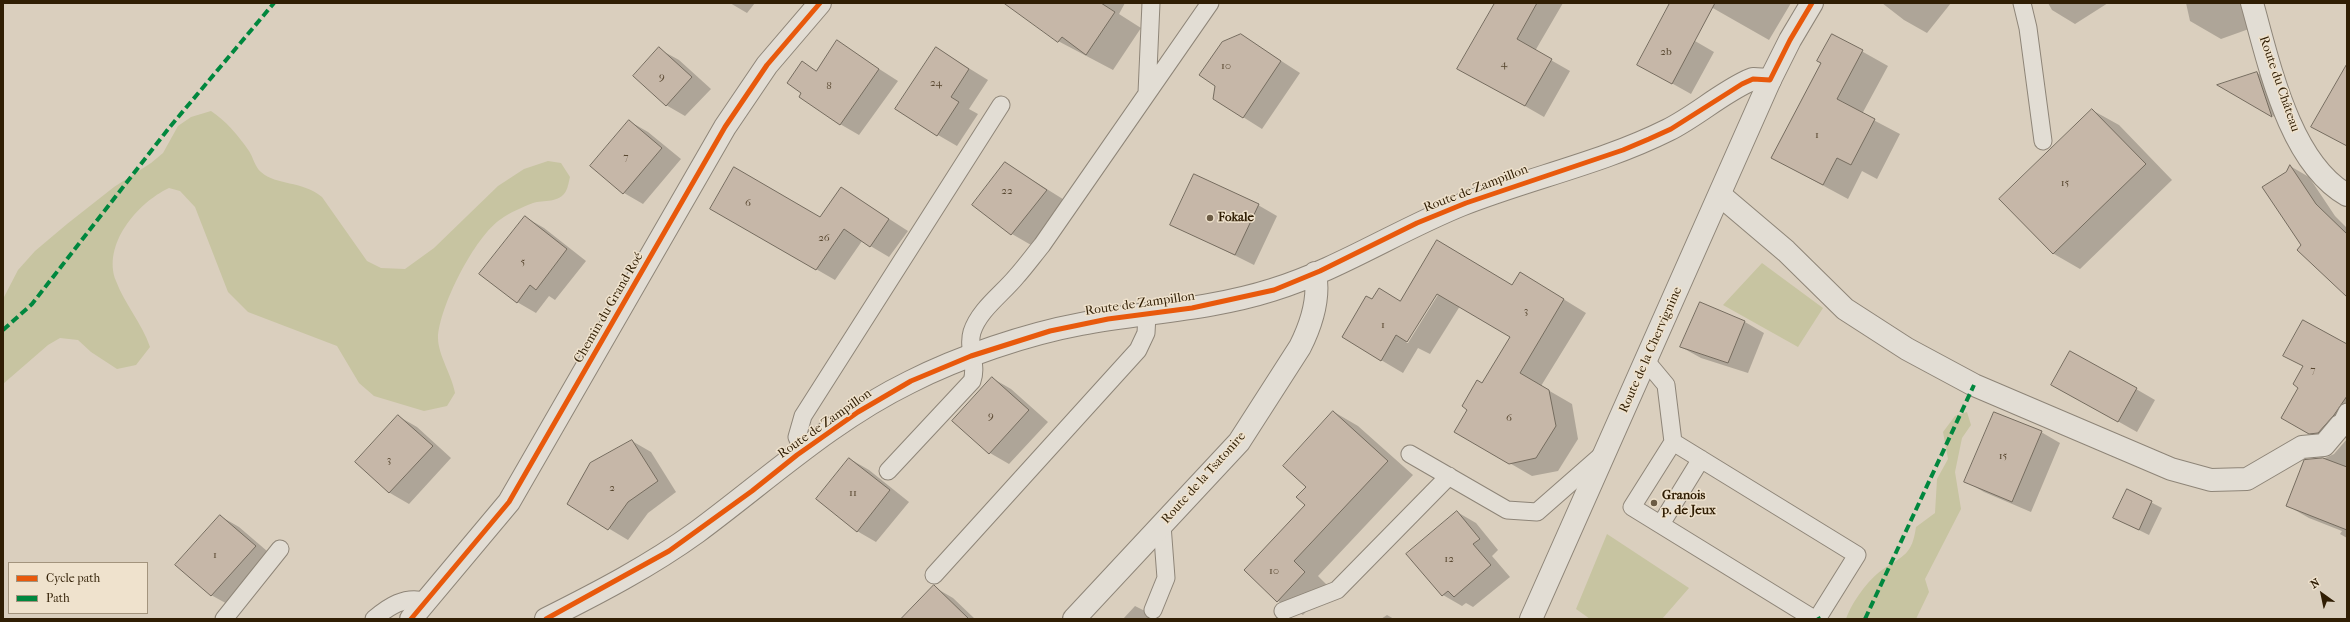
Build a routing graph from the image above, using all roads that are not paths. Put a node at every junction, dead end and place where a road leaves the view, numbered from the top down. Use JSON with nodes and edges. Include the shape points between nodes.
{"nodes":[{"id":1,"x":820,"y":3,"type":"edge"},
{"id":2,"x":1151,"y":3,"type":"edge"},
{"id":3,"x":1210,"y":3,"type":"edge"},
{"id":4,"x":1812,"y":3,"type":"edge"},
{"id":5,"x":2022,"y":3,"type":"edge"},
{"id":6,"x":2252,"y":3,"type":"edge"},
{"id":7,"x":1770,"y":80,"type":"junction"},
{"id":8,"x":1147,"y":93,"type":"junction"},
{"id":9,"x":1001,"y":105,"type":"dead end"},
{"id":10,"x":2043,"y":141,"type":"dead end"},
{"id":11,"x":1720,"y":195,"type":"junction"},
{"id":12,"x":2347,"y":195,"type":"edge"},
{"id":13,"x":1315,"y":273,"type":"junction"},
{"id":14,"x":1147,"y":315,"type":"junction"},
{"id":15,"x":971,"y":356,"type":"junction"},
{"id":16,"x":1646,"y":361,"type":"junction"},
{"id":17,"x":2344,"y":419,"type":"edge"},
{"id":18,"x":1673,"y":442,"type":"junction"},
{"id":19,"x":803,"y":451,"type":"junction"},
{"id":20,"x":1605,"y":452,"type":"junction"},
{"id":21,"x":1410,"y":454,"type":"dead end"},
{"id":22,"x":1701,"y":459,"type":"junction"},
{"id":23,"x":888,"y":471,"type":"dead end"},
{"id":24,"x":1449,"y":476,"type":"junction"},
{"id":25,"x":1661,"y":524,"type":"junction"},
{"id":26,"x":1162,"y":525,"type":"junction"},
{"id":27,"x":280,"y":549,"type":"dead end"},
{"id":28,"x":934,"y":576,"type":"dead end"},
{"id":29,"x":424,"y":602,"type":"junction"},
{"id":30,"x":1153,"y":610,"type":"dead end"},
{"id":31,"x":1283,"y":611,"type":"dead end"},
{"id":32,"x":224,"y":619,"type":"edge"},
{"id":33,"x":374,"y":619,"type":"edge"},
{"id":34,"x":411,"y":619,"type":"edge"},
{"id":35,"x":546,"y":619,"type":"edge"},
{"id":36,"x":1074,"y":619,"type":"edge"},
{"id":37,"x":1531,"y":619,"type":"edge"},
{"id":38,"x":1815,"y":619,"type":"edge"}],
"edges":[{"from":1,"to":29,"type":"street","name":"Chemin du Grand Roé","via":[[766,65],[725,127],[509,502]]},
{"from":2,"to":8,"type":"lane"},
{"from":3,"to":8,"type":"lane"},
{"from":4,"to":7,"type":"street","name":"Route de la Chervignine"},
{"from":5,"to":10,"type":"lane","via":[[2028,28]]},
{"from":6,"to":12,"type":"street","name":"Route du Château","via":[[2274,78],[2298,140],[2313,165]]},
{"from":7,"to":11,"type":"street","name":"Route de la Chervignine"},
{"from":7,"to":13,"type":"street","name":"Route de Zampillon","via":[[1748,81],[1671,129],[1649,139],[1466,203]]},
{"from":8,"to":15,"type":"lane","via":[[1042,245],[1018,276],[978,319],[971,334]]},
{"from":9,"to":19,"type":"lane","via":[[803,416],[797,437]]},
{"from":11,"to":16,"type":"street","name":"Route de la Chervignine"},
{"from":11,"to":17,"type":"street","via":[[1786,251],[1845,309],[1906,349],[1974,385],[2171,468],[2211,480],[2248,479],[2302,447],[2324,445]]},
{"from":13,"to":14,"type":"street","name":"Route de Zampillon","via":[[1274,290]]},
{"from":13,"to":26,"type":"street","name":"Route de la Tsatonire","via":[[1317,290],[1307,333],[1300,347],[1239,442]]},
{"from":14,"to":15,"type":"street","name":"Route de Zampillon","via":[[1050,331]]},
{"from":14,"to":28,"type":"lane","via":[[1146,334],[1138,350]]},
{"from":15,"to":19,"type":"street","name":"Route de Zampillon","via":[[911,381],[858,412]]},
{"from":15,"to":23,"type":"lane","via":[[975,368],[972,381]]},
{"from":16,"to":18,"type":"lane","via":[[1666,385]]},
{"from":16,"to":20,"type":"street","name":"Route de la Chervignine"},
{"from":18,"to":22,"type":"lane"},
{"from":18,"to":25,"type":"lane","via":[[1632,507]]},
{"from":19,"to":35,"type":"street","name":"Route de Zampillon","via":[[669,551]]},
{"from":20,"to":24,"type":"lane","via":[[1537,512],[1507,510]]},
{"from":20,"to":37,"type":"street","name":"Route de la Chervignine"},
{"from":21,"to":24,"type":"lane"},
{"from":22,"to":25,"type":"lane"},
{"from":22,"to":38,"type":"lane","via":[[1857,555]]},
{"from":24,"to":31,"type":"lane","via":[[1336,590]]},
{"from":25,"to":38,"type":"lane"},
{"from":26,"to":30,"type":"lane","via":[[1166,578]]},
{"from":26,"to":36,"type":"street","name":"Route de la Tsatonire"},
{"from":27,"to":32,"type":"lane"},
{"from":29,"to":33,"type":"lane","via":[[416,599],[400,601]]},
{"from":29,"to":34,"type":"street","name":"Chemin du Grand Roé"}]}
